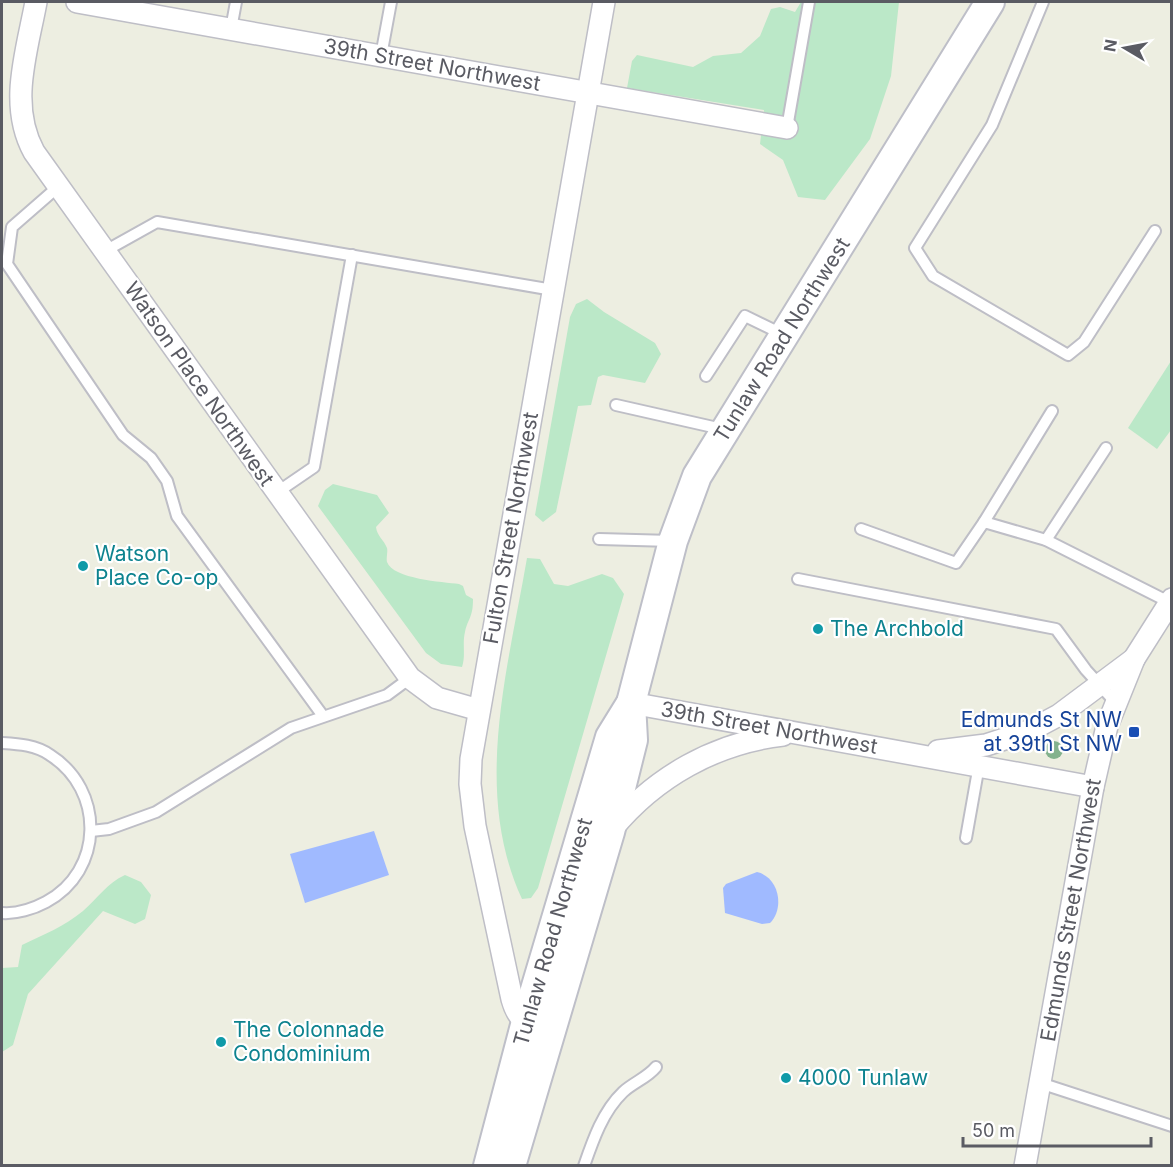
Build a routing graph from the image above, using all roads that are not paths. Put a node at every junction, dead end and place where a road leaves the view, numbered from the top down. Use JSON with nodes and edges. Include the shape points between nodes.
{"nodes":[{"id":1,"x":36,"y":2,"type":"edge"},
{"id":2,"x":77,"y":2,"type":"edge"},
{"id":3,"x":236,"y":2,"type":"edge"},
{"id":4,"x":391,"y":2,"type":"edge"},
{"id":5,"x":604,"y":2,"type":"edge"},
{"id":6,"x":809,"y":2,"type":"edge"},
{"id":7,"x":990,"y":2,"type":"edge"},
{"id":8,"x":1039,"y":3,"type":"edge"},
{"id":9,"x":231,"y":29,"type":"junction"},
{"id":10,"x":381,"y":56,"type":"junction"},
{"id":11,"x":588,"y":92,"type":"junction"},
{"id":12,"x":787,"y":128,"type":"joint"},
{"id":13,"x":59,"y":186,"type":"junction"},
{"id":14,"x":1155,"y":231,"type":"dead end"},
{"id":15,"x":105,"y":251,"type":"junction"},
{"id":16,"x":352,"y":255,"type":"junction"},
{"id":17,"x":553,"y":290,"type":"junction"},
{"id":18,"x":785,"y":335,"type":"junction"},
{"id":19,"x":706,"y":376,"type":"dead end"},
{"id":20,"x":616,"y":405,"type":"dead end"},
{"id":21,"x":1052,"y":411,"type":"dead end"},
{"id":22,"x":726,"y":430,"type":"junction"},
{"id":23,"x":1106,"y":448,"type":"dead end"},
{"id":24,"x":276,"y":493,"type":"junction"},
{"id":25,"x":984,"y":522,"type":"junction"},
{"id":26,"x":861,"y":529,"type":"dead end"},
{"id":27,"x":599,"y":539,"type":"dead end"},
{"id":28,"x":1046,"y":540,"type":"junction"},
{"id":29,"x":673,"y":541,"type":"junction"},
{"id":30,"x":798,"y":579,"type":"dead end"},
{"id":31,"x":1170,"y":601,"type":"edge"},
{"id":32,"x":1134,"y":659,"type":"junction"},
{"id":33,"x":410,"y":678,"type":"junction"},
{"id":34,"x":1099,"y":686,"type":"junction"},
{"id":35,"x":631,"y":703,"type":"junction"},
{"id":36,"x":1116,"y":703,"type":"junction"},
{"id":37,"x":479,"y":710,"type":"junction"},
{"id":38,"x":323,"y":716,"type":"junction"},
{"id":39,"x":801,"y":734,"type":"junction"},
{"id":40,"x":2,"y":743,"type":"edge"},
{"id":41,"x":981,"y":756,"type":"junction"},
{"id":42,"x":1092,"y":787,"type":"junction"},
{"id":43,"x":91,"y":831,"type":"junction"},
{"id":44,"x":610,"y":832,"type":"junction"},
{"id":45,"x":966,"y":838,"type":"dead end"},
{"id":46,"x":2,"y":913,"type":"edge"},
{"id":47,"x":525,"y":1022,"type":"junction"},
{"id":48,"x":553,"y":1030,"type":"junction"},
{"id":49,"x":656,"y":1067,"type":"dead end"},
{"id":50,"x":1040,"y":1083,"type":"junction"},
{"id":51,"x":1172,"y":1126,"type":"edge"},
{"id":52,"x":488,"y":1166,"type":"edge"},
{"id":53,"x":511,"y":1166,"type":"edge"},
{"id":54,"x":584,"y":1166,"type":"edge"},
{"id":55,"x":1025,"y":1166,"type":"edge"}],
"edges":[{"from":1,"to":13,"type":"street","name":"Watson Place Northwest","via":[[20,97],[21,120],[34,152]]},
{"from":2,"to":9,"type":"street","name":"39th Street Northwest"},
{"from":3,"to":9,"type":"lane"},
{"from":4,"to":10,"type":"lane"},
{"from":5,"to":11,"type":"street","name":"Fulton Street Northwest"},
{"from":6,"to":12,"type":"lane"},
{"from":7,"to":18,"type":"street","name":"Tunlaw Road Northwest"},
{"from":8,"to":14,"type":"lane","via":[[992,125],[915,248],[933,276],[1068,355],[1084,342]]},
{"from":9,"to":10,"type":"street","name":"39th Street Northwest"},
{"from":10,"to":11,"type":"street","name":"39th Street Northwest"},
{"from":11,"to":12,"type":"street","name":"39th Street Northwest"},
{"from":11,"to":17,"type":"street","name":"Fulton Street Northwest"},
{"from":13,"to":15,"type":"street","name":"Watson Place Northwest"},
{"from":13,"to":38,"type":"lane","via":[[12,226],[7,264],[123,435],[151,458],[167,482],[177,516]]},
{"from":15,"to":16,"type":"lane","via":[[157,222]]},
{"from":15,"to":24,"type":"street","name":"Watson Place Northwest"},
{"from":16,"to":17,"type":"lane"},
{"from":16,"to":24,"type":"lane","via":[[314,466]]},
{"from":17,"to":37,"type":"street","name":"Fulton Street Northwest"},
{"from":18,"to":19,"type":"lane","via":[[745,316]]},
{"from":18,"to":22,"type":"street","name":"Tunlaw Road Northwest"},
{"from":20,"to":22,"type":"lane"},
{"from":21,"to":25,"type":"lane"},
{"from":22,"to":29,"type":"street","name":"Tunlaw Road Northwest","via":[[697,476]]},
{"from":23,"to":28,"type":"lane"},
{"from":24,"to":33,"type":"street","name":"Watson Place Northwest"},
{"from":25,"to":26,"type":"lane","via":[[956,563]]},
{"from":25,"to":28,"type":"lane"},
{"from":27,"to":29,"type":"lane"},
{"from":28,"to":31,"type":"lane"},
{"from":29,"to":35,"type":"street","name":"Tunlaw Road Northwest"},
{"from":30,"to":34,"type":"lane","via":[[1056,629]]},
{"from":31,"to":32,"type":"street","name":"39th Street Northwest"},
{"from":32,"to":34,"type":"street","name":"39th Street Northwest"},
{"from":32,"to":36,"type":"street","name":"Edmunds Street Northwest"},
{"from":33,"to":37,"type":"street","name":"Watson Place Northwest","via":[[437,698]]},
{"from":33,"to":38,"type":"lane","via":[[387,694]]},
{"from":34,"to":36,"type":"lane"},
{"from":34,"to":41,"type":"street","name":"39th Street Northwest","via":[[1059,715]]},
{"from":35,"to":39,"type":"street","name":"39th Street Northwest"},
{"from":35,"to":44,"type":"street","name":"Tunlaw Road Northwest","via":[[633,740]]},
{"from":35,"to":47,"type":"street","name":"Tunlaw Road Northwest","via":[[610,737]]},
{"from":36,"to":42,"type":"street","name":"Edmunds Street Northwest"},
{"from":37,"to":47,"type":"street","name":"Fulton Street Northwest","via":[[471,767],[473,817],[512,999]]},
{"from":38,"to":43,"type":"lane","via":[[291,728],[156,812],[109,829]]},
{"from":39,"to":41,"type":"street","name":"39th Street Northwest","via":[[907,753]]},
{"from":39,"to":44,"type":"street","via":[[738,744],[698,760],[646,794]]},
{"from":40,"to":43,"type":"lane","via":[[23,744],[49,753],[70,770],[85,794]]},
{"from":41,"to":42,"type":"street","name":"39th Street Northwest"},
{"from":41,"to":45,"type":"lane"},
{"from":42,"to":50,"type":"street","name":"Edmunds Street Northwest"},
{"from":43,"to":46,"type":"lane","via":[[90,848],[78,875],[58,896],[33,909]]},
{"from":44,"to":48,"type":"street","name":"Tunlaw Road Northwest"},
{"from":47,"to":48,"type":"street"},
{"from":47,"to":52,"type":"street","name":"Tunlaw Road Northwest"},
{"from":48,"to":53,"type":"street","name":"Tunlaw Road Northwest"},
{"from":49,"to":54,"type":"lane","via":[[612,1105],[598,1128]]},
{"from":50,"to":51,"type":"lane"},
{"from":50,"to":55,"type":"street","name":"Edmunds Street Northwest"}]}
